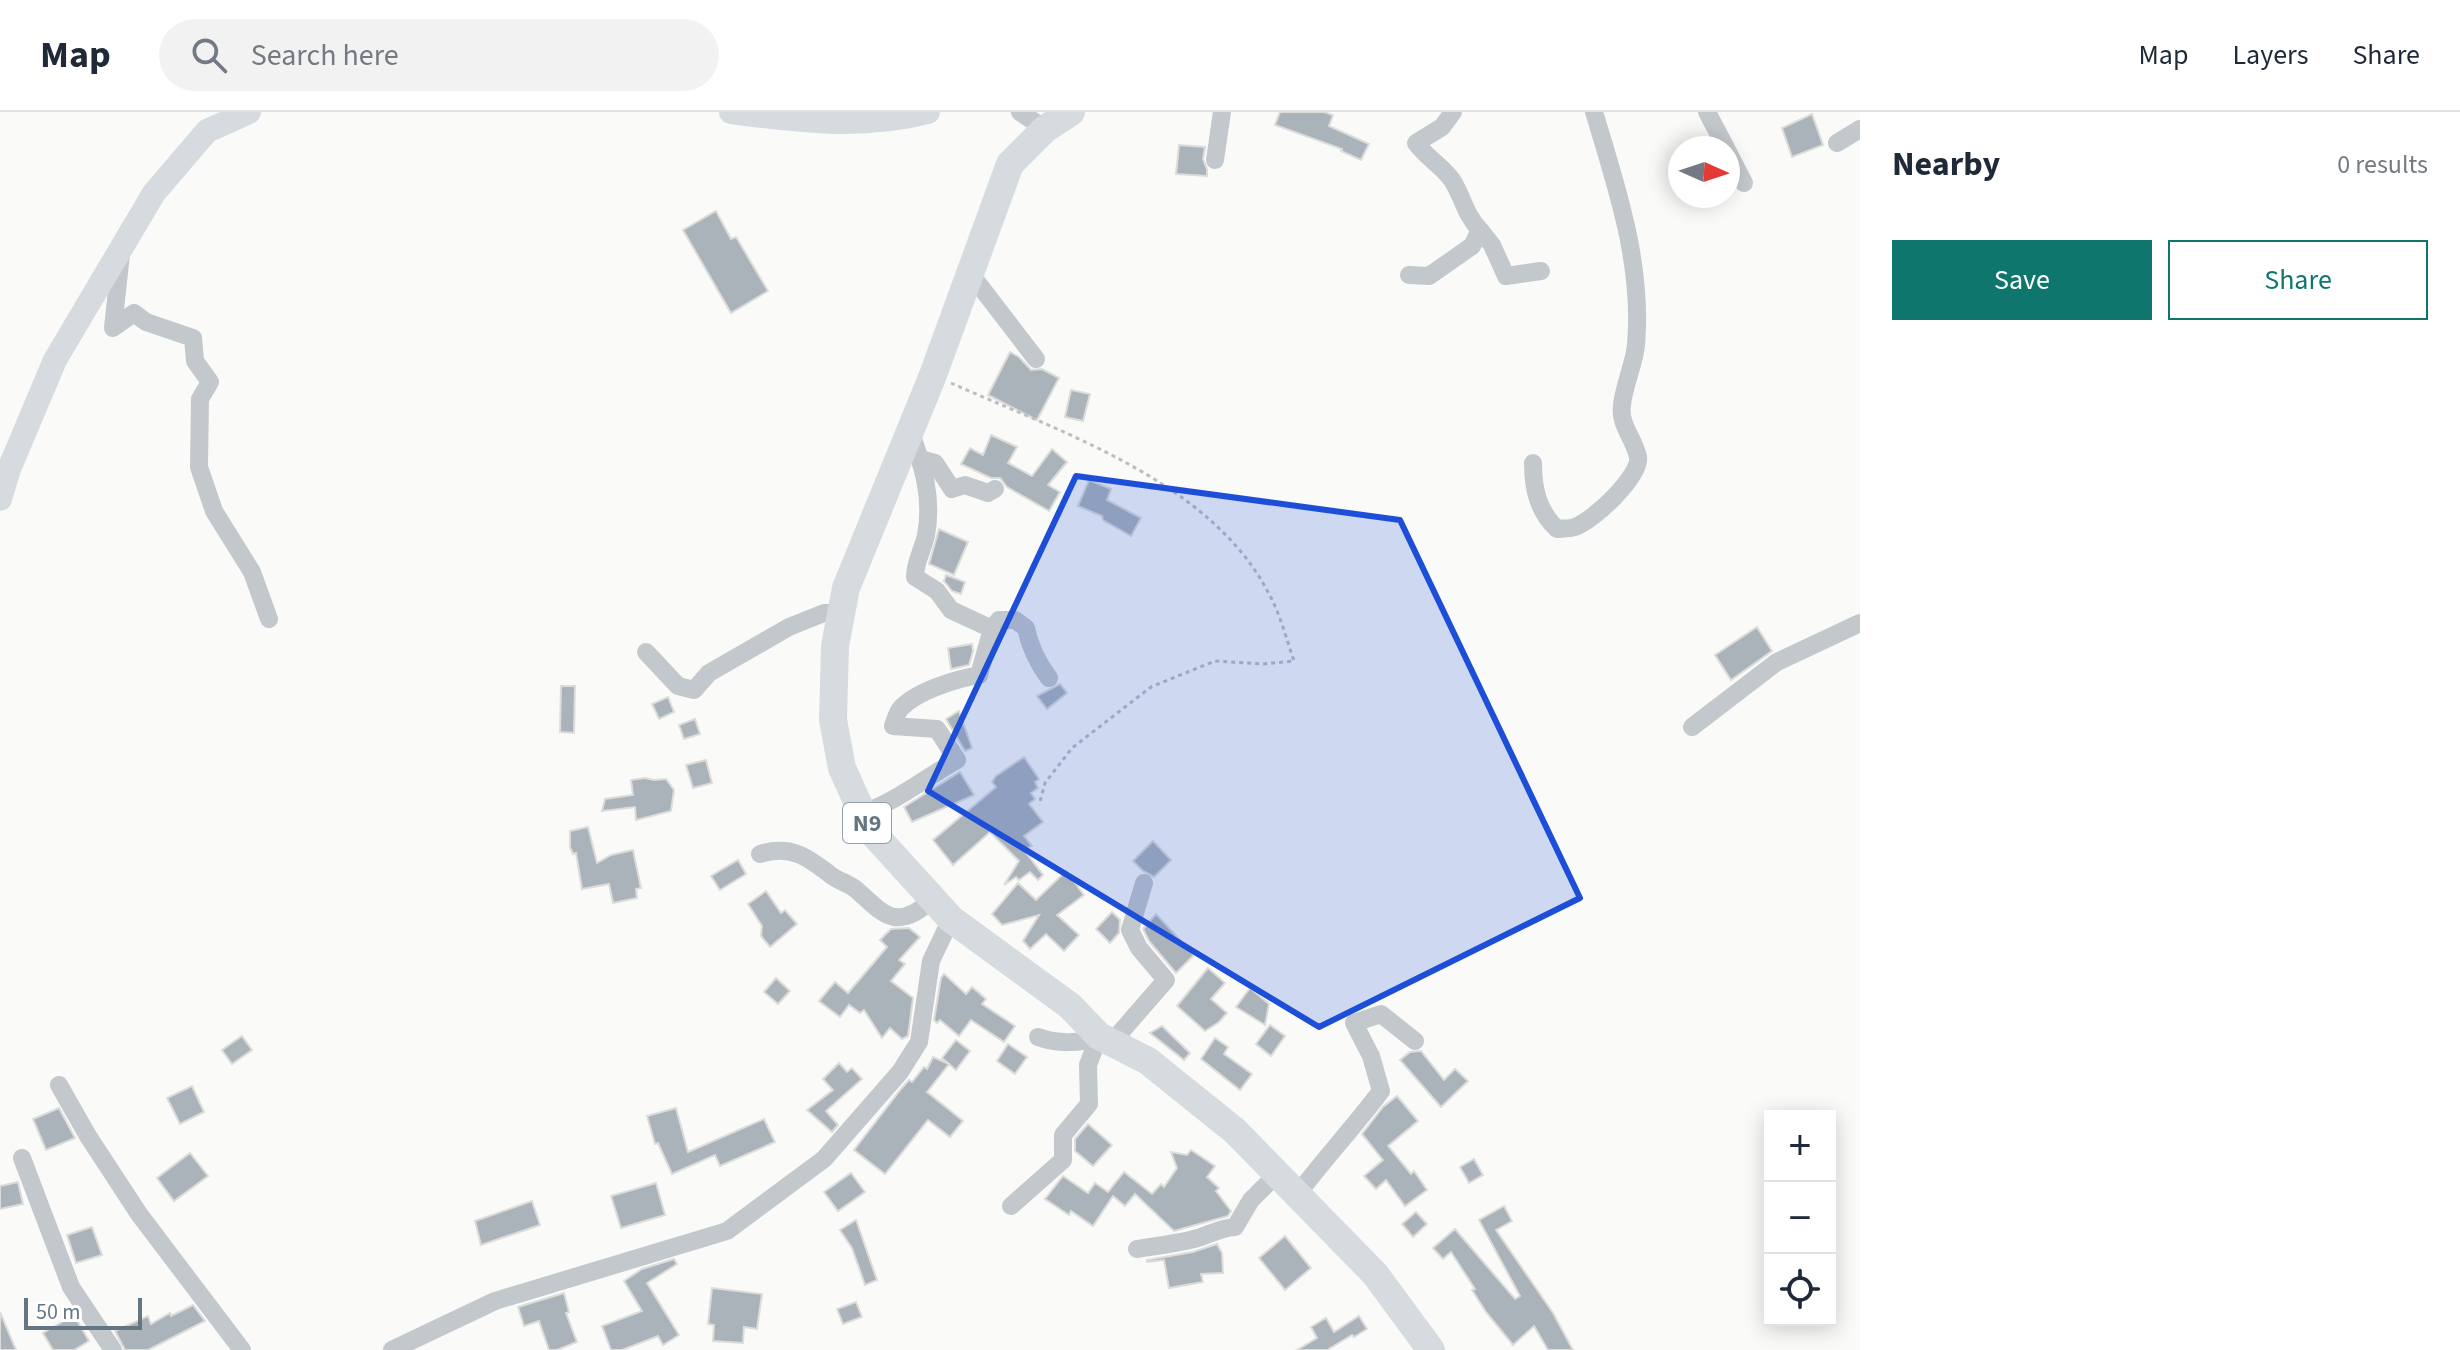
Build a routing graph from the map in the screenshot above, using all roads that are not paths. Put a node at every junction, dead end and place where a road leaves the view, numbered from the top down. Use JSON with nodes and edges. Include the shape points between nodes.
{"nodes":[{"id":1,"x":249,"y":112,"type":"edge"},
{"id":2,"x":731,"y":112,"type":"edge"},
{"id":3,"x":928,"y":112,"type":"edge"},
{"id":4,"x":1020,"y":112,"type":"edge"},
{"id":5,"x":1071,"y":112,"type":"edge"},
{"id":6,"x":1222,"y":112,"type":"edge"},
{"id":7,"x":1453,"y":112,"type":"edge"},
{"id":8,"x":1594,"y":112,"type":"edge"},
{"id":9,"x":1707,"y":112,"type":"edge"},
{"id":10,"x":1045,"y":129,"type":"junction"},
{"id":11,"x":1860,"y":129,"type":"edge"},
{"id":12,"x":1720,"y":136,"type":"edge"},
{"id":13,"x":1837,"y":143,"type":"dead end"},
{"id":14,"x":1215,"y":160,"type":"dead end"},
{"id":15,"x":1740,"y":175,"type":"edge"},
{"id":16,"x":1744,"y":183,"type":"dead end"},
{"id":17,"x":1480,"y":230,"type":"junction"},
{"id":18,"x":122,"y":248,"type":"junction"},
{"id":19,"x":1541,"y":271,"type":"dead end"},
{"id":20,"x":970,"y":273,"type":"junction"},
{"id":21,"x":1409,"y":275,"type":"dead end"},
{"id":22,"x":1036,"y":359,"type":"dead end"},
{"id":23,"x":910,"y":431,"type":"junction"},
{"id":24,"x":920,"y":459,"type":"junction"},
{"id":25,"x":1533,"y":463,"type":"dead end"},
{"id":26,"x":995,"y":489,"type":"dead end"},
{"id":27,"x":0,"y":499,"type":"edge"},
{"id":28,"x":843,"y":613,"type":"junction"},
{"id":29,"x":269,"y":619,"type":"dead end"},
{"id":30,"x":1860,"y":623,"type":"edge"},
{"id":31,"x":992,"y":629,"type":"junction"},
{"id":32,"x":646,"y":652,"type":"dead end"},
{"id":33,"x":1049,"y":678,"type":"dead end"},
{"id":34,"x":1692,"y":727,"type":"dead end"},
{"id":35,"x":863,"y":813,"type":"junction"},
{"id":36,"x":760,"y":854,"type":"dead end"},
{"id":37,"x":1144,"y":883,"type":"dead end"},
{"id":38,"x":942,"y":909,"type":"junction"},
{"id":39,"x":1038,"y":1037,"type":"dead end"},
{"id":40,"x":1106,"y":1039,"type":"junction"},
{"id":41,"x":1415,"y":1041,"type":"dead end"},
{"id":42,"x":59,"y":1085,"type":"dead end"},
{"id":43,"x":22,"y":1158,"type":"dead end"},
{"id":44,"x":1277,"y":1174,"type":"junction"},
{"id":45,"x":1297,"y":1195,"type":"junction"},
{"id":46,"x":1011,"y":1206,"type":"dead end"},
{"id":47,"x":1137,"y":1249,"type":"dead end"},
{"id":48,"x":113,"y":1350,"type":"edge"},
{"id":49,"x":242,"y":1350,"type":"edge"},
{"id":50,"x":392,"y":1350,"type":"edge"},
{"id":51,"x":1431,"y":1350,"type":"edge"}],
"edges":[{"from":1,"to":18,"type":"main road","via":[[207,131],[154,193]]},
{"from":2,"to":3,"type":"main road","via":[[857,122]]},
{"from":4,"to":10,"type":"street"},
{"from":5,"to":10,"type":"highway","number":"N9"},
{"from":6,"to":14,"type":"street"},
{"from":7,"to":17,"type":"street","via":[[1442,127],[1416,143],[1451,179],[1469,219]]},
{"from":8,"to":25,"type":"street","via":[[1636,276],[1636,348],[1621,407],[1638,458],[1635,473],[1596,513],[1577,527],[1557,529],[1544,516],[1533,483]]},
{"from":9,"to":12,"type":"street"},
{"from":10,"to":20,"type":"highway","number":"N9","via":[[1010,164]]},
{"from":11,"to":13,"type":"street"},
{"from":15,"to":16,"type":"street"},
{"from":17,"to":19,"type":"street","via":[[1506,276]]},
{"from":17,"to":21,"type":"street","via":[[1472,246],[1429,276]]},
{"from":18,"to":27,"type":"main road","via":[[55,360]]},
{"from":18,"to":29,"type":"street","via":[[113,328],[134,313],[193,338],[195,361],[210,382],[200,399],[199,467],[214,511],[252,572]]},
{"from":20,"to":22,"type":"street"},
{"from":20,"to":23,"type":"highway","number":"N9"},
{"from":23,"to":24,"type":"street"},
{"from":23,"to":28,"type":"highway","number":"N9","via":[[846,588]]},
{"from":24,"to":26,"type":"street","via":[[935,463],[952,489]]},
{"from":24,"to":31,"type":"street","via":[[928,504],[915,577],[937,591],[951,610]]},
{"from":28,"to":32,"type":"street","via":[[824,613],[789,627],[709,673],[694,690],[678,686]]},
{"from":28,"to":35,"type":"highway","number":"N9","via":[[835,646],[833,720],[842,768]]},
{"from":30,"to":34,"type":"street","via":[[1777,662]]},
{"from":31,"to":33,"type":"street","via":[[999,620],[1015,620],[1026,628],[1037,662]]},
{"from":31,"to":35,"type":"street","via":[[979,675],[951,680],[909,703],[893,726],[937,729],[957,760],[889,803]]},
{"from":35,"to":38,"type":"highway","number":"N9","via":[[870,830]]},
{"from":36,"to":38,"type":"street","via":[[774,849],[808,857],[894,917]]},
{"from":37,"to":40,"type":"street","via":[[1130,930],[1166,980]]},
{"from":38,"to":40,"type":"highway","number":"N9"},
{"from":38,"to":50,"type":"street","via":[[919,1042],[900,1072],[824,1159],[727,1231],[495,1301]]},
{"from":39,"to":40,"type":"street"},
{"from":40,"to":44,"type":"highway","number":"N9","via":[[1148,1061],[1235,1131]]},
{"from":40,"to":46,"type":"street","via":[[1088,1065],[1089,1104],[1063,1135],[1063,1160]]},
{"from":41,"to":45,"type":"street","via":[[1381,1014],[1354,1023],[1381,1091]]},
{"from":42,"to":49,"type":"street","via":[[139,1214]]},
{"from":43,"to":48,"type":"street","via":[[71,1287]]},
{"from":44,"to":45,"type":"highway","number":"N9"},
{"from":44,"to":47,"type":"street","via":[[1251,1200],[1235,1227]]},
{"from":45,"to":51,"type":"highway","number":"N9","via":[[1375,1274]]}]}
